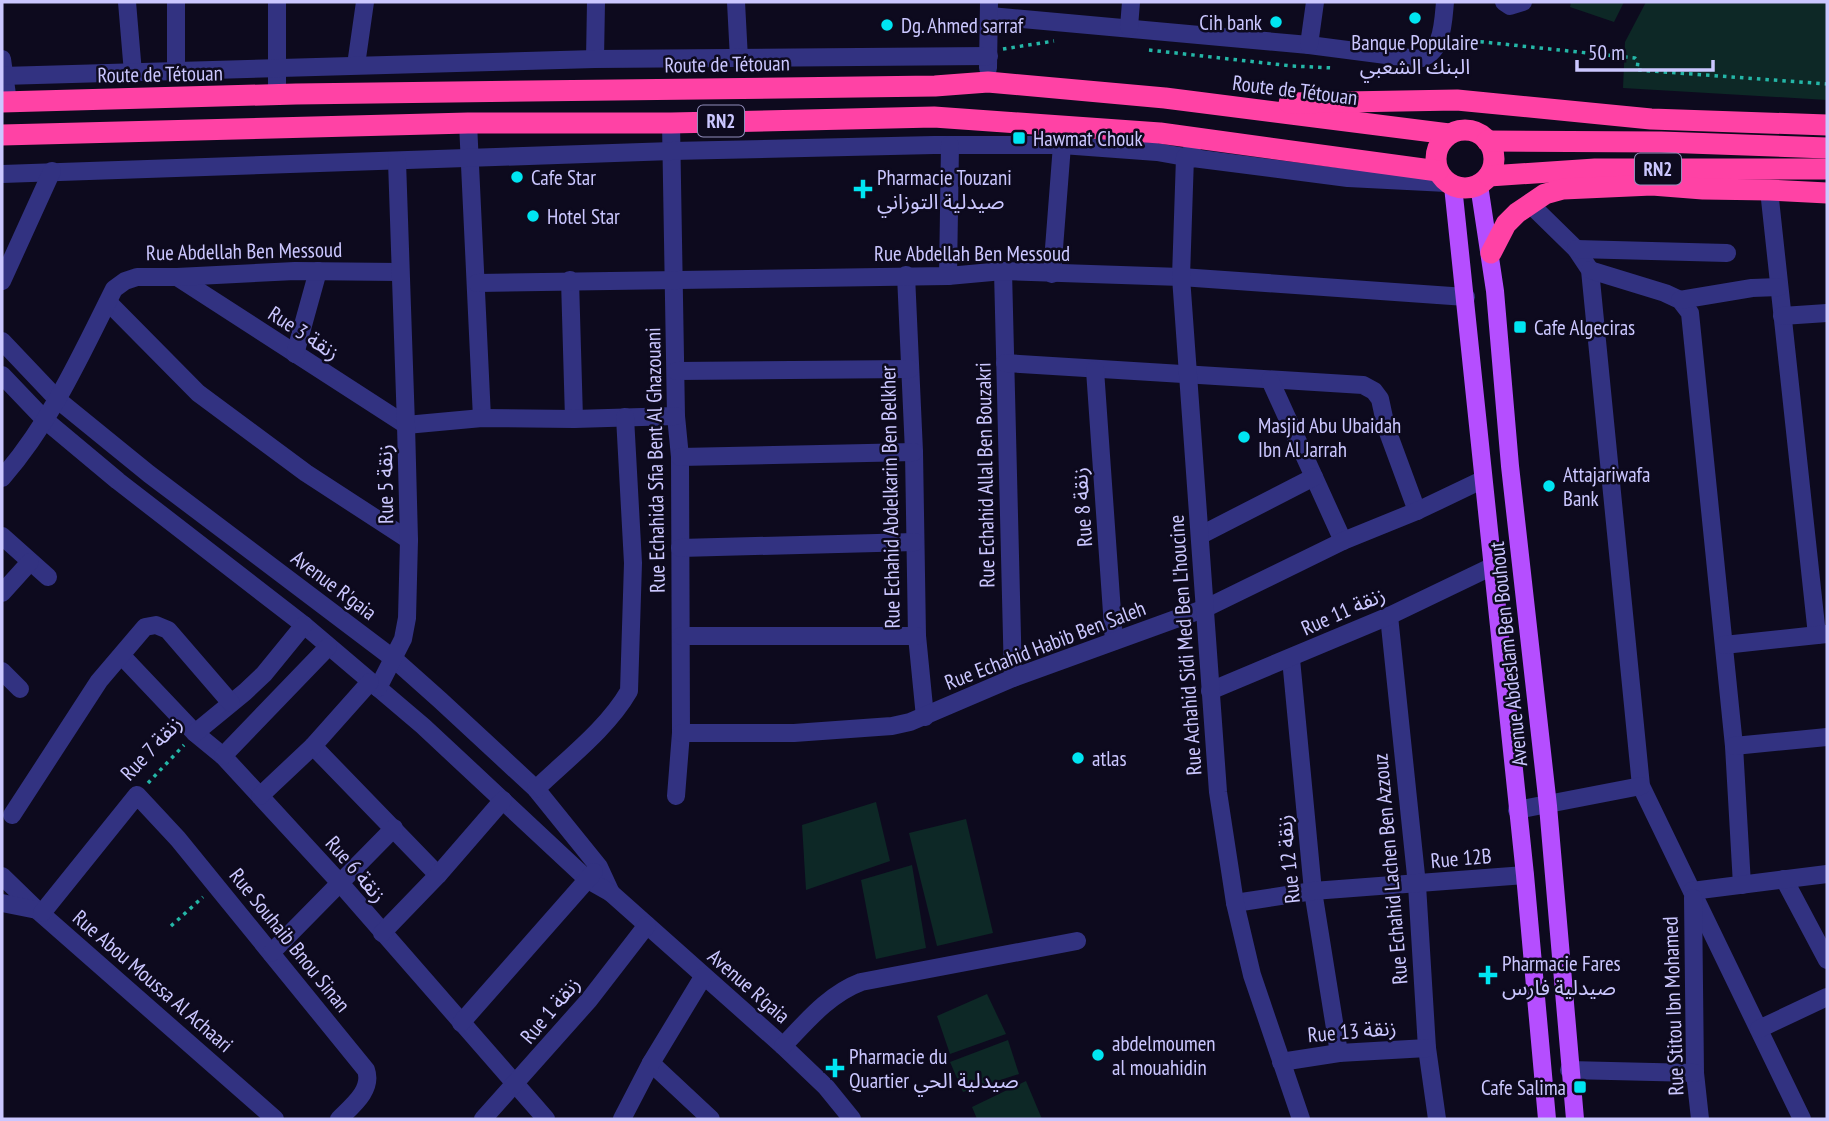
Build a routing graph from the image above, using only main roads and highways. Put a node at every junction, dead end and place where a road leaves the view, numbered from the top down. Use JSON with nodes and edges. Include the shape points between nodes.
{"nodes":[{"id":1,"x":5,"y":102,"type":"edge"},
{"id":2,"x":1203,"y":103,"type":"junction"},
{"id":3,"x":1567,"y":111,"type":"junction"},
{"id":4,"x":1827,"y":125,"type":"edge"},
{"id":5,"x":1449,"y":134,"type":"junction"},
{"id":6,"x":2,"y":135,"type":"edge"},
{"id":7,"x":1487,"y":141,"type":"junction"},
{"id":8,"x":1661,"y":142,"type":"junction"},
{"id":9,"x":1827,"y":148,"type":"edge"},
{"id":10,"x":1595,"y":169,"type":"junction"},
{"id":11,"x":1827,"y":169,"type":"edge"},
{"id":12,"x":1446,"y":180,"type":"junction"},
{"id":13,"x":1484,"y":180,"type":"junction"},
{"id":14,"x":1652,"y":185,"type":"junction"},
{"id":15,"x":1827,"y":193,"type":"edge"},
{"id":16,"x":1491,"y":253,"type":"junction"},
{"id":17,"x":1548,"y":1119,"type":"edge"},
{"id":18,"x":1575,"y":1119,"type":"edge"}],
"edges":[{"from":1,"to":2,"type":"highway","name":"Route de Tétouan","number":"RN2","via":[[988,82]]},
{"from":2,"to":3,"type":"highway","via":[[1457,100]]},
{"from":2,"to":5,"type":"highway","name":"Route de Tétouan","number":"RN2"},
{"from":3,"to":4,"type":"highway"},
{"from":3,"to":8,"type":"highway"},
{"from":5,"to":7,"type":"highway","name":"Route de Tétouan","number":"RN2","via":[[1474,131]]},
{"from":5,"to":12,"type":"highway","via":[[1435,161]]},
{"from":6,"to":12,"type":"highway","number":"RN2","via":[[934,117],[1211,139]]},
{"from":7,"to":8,"type":"highway","name":"Route de Tétouan","number":"RN2"},
{"from":7,"to":13,"type":"highway","via":[[1494,162]]},
{"from":8,"to":9,"type":"highway","name":"Route de Tétouan","number":"RN2"},
{"from":10,"to":11,"type":"highway","number":"RN2"},
{"from":10,"to":13,"type":"highway","number":"RN2"},
{"from":10,"to":14,"type":"highway"},
{"from":12,"to":13,"type":"highway","number":"RN2","via":[[1471,188]]},
{"from":12,"to":17,"type":"main road","name":"Avenue Abdeslam Ben Bouhout","via":[[1466,297]]},
{"from":13,"to":16,"type":"main road","name":"Avenue Abdeslam Ben Bouhout"},
{"from":14,"to":15,"type":"highway"},
{"from":14,"to":16,"type":"highway","via":[[1545,194],[1506,224]]},
{"from":16,"to":18,"type":"main road","name":"Avenue Abdeslam Ben Bouhout"}]}
